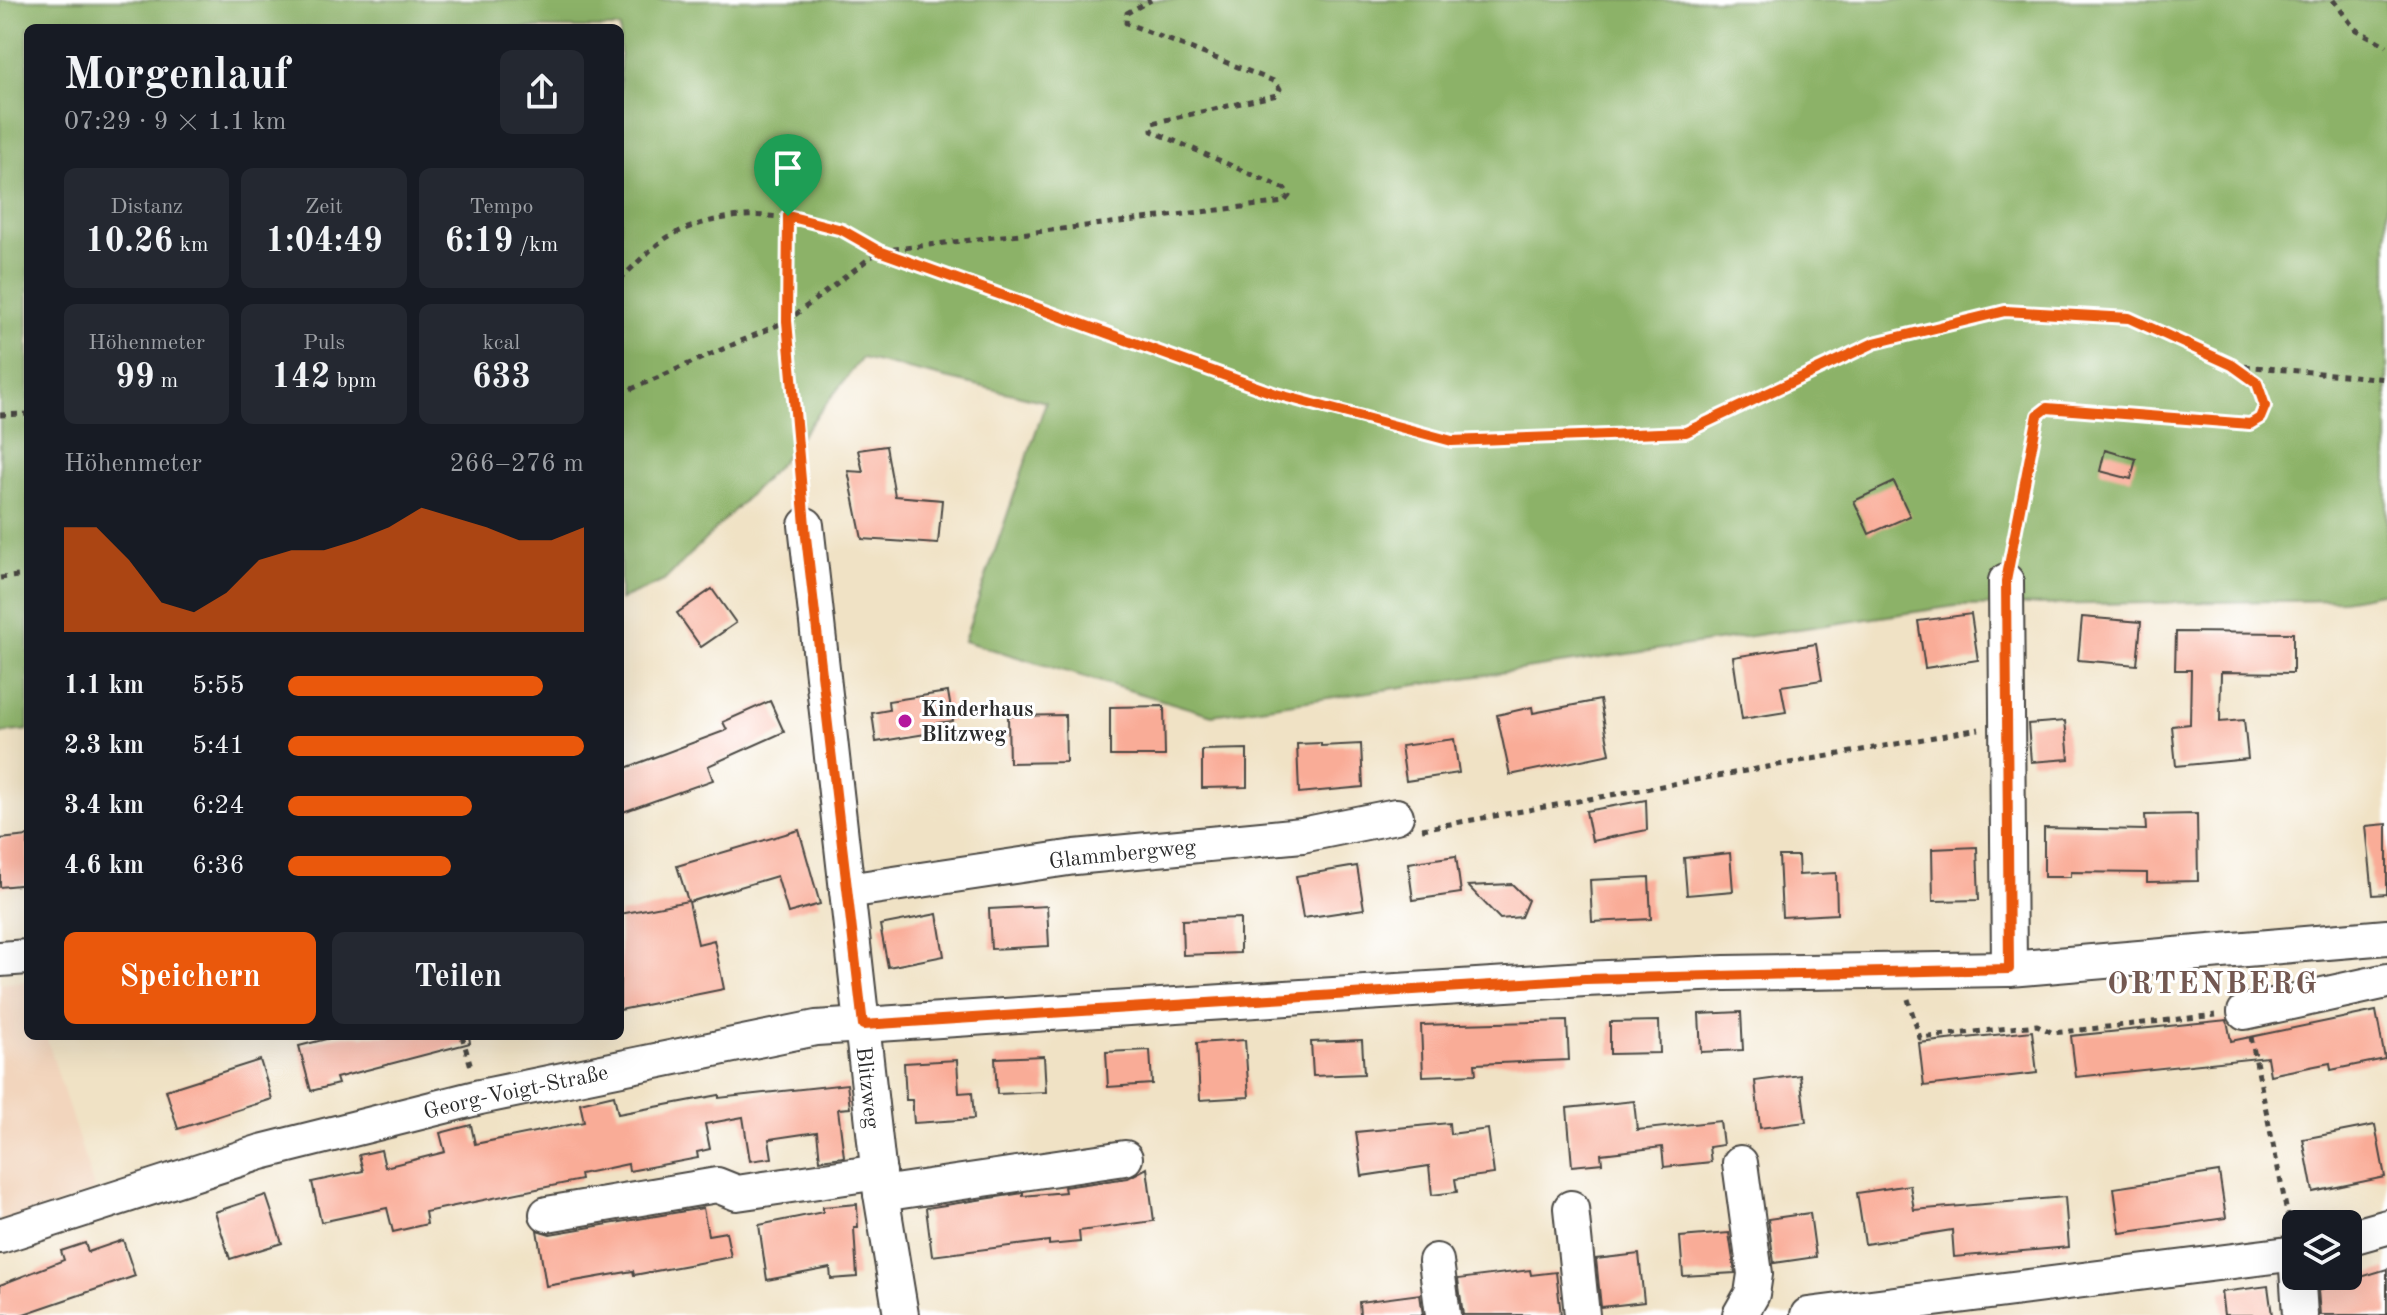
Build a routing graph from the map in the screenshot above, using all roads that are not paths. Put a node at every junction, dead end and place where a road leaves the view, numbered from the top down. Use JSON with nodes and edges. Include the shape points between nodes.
{"nodes":[{"id":1,"x":806,"y":525,"type":"road end"},
{"id":2,"x":2006,"y":581,"type":"road end"},
{"id":3,"x":1407,"y":823,"type":"road end"},
{"id":4,"x":847,"y":891,"type":"junction"},
{"id":5,"x":2387,"y":937,"type":"edge"},
{"id":6,"x":24,"y":957,"type":"edge"},
{"id":7,"x":0,"y":959,"type":"edge"},
{"id":8,"x":2009,"y":969,"type":"junction"},
{"id":9,"x":2387,"y":981,"type":"edge"},
{"id":10,"x":2245,"y":1012,"type":"road end"},
{"id":11,"x":863,"y":1025,"type":"junction"},
{"id":12,"x":1125,"y":1158,"type":"dead end"},
{"id":13,"x":1740,"y":1163,"type":"dead end"},
{"id":14,"x":880,"y":1183,"type":"junction"},
{"id":15,"x":1571,"y":1208,"type":"dead end"},
{"id":16,"x":547,"y":1214,"type":"dead end"},
{"id":17,"x":2387,"y":1227,"type":"edge"},
{"id":18,"x":2362,"y":1234,"type":"edge"},
{"id":19,"x":0,"y":1236,"type":"edge"},
{"id":20,"x":2282,"y":1255,"type":"edge"},
{"id":21,"x":1436,"y":1261,"type":"dead end"},
{"id":22,"x":2298,"y":1290,"type":"edge"},
{"id":23,"x":901,"y":1315,"type":"edge"},
{"id":24,"x":1443,"y":1315,"type":"edge"},
{"id":25,"x":1582,"y":1315,"type":"edge"},
{"id":26,"x":1740,"y":1315,"type":"edge"},
{"id":27,"x":1808,"y":1315,"type":"edge"},
{"id":28,"x":2300,"y":1315,"type":"edge"}],
"edges":[{"from":1,"to":4,"type":"street","name":"Blitzweg"},
{"from":2,"to":8,"type":"street"},
{"from":3,"to":4,"type":"street","name":"Glammbergweg","via":[[1075,857]]},
{"from":4,"to":11,"type":"street","name":"Blitzweg"},
{"from":5,"to":8,"type":"street","name":"Georg-Voigt-Straße"},
{"from":6,"to":7,"type":"street"},
{"from":8,"to":11,"type":"street","name":"Georg-Voigt-Straße","via":[[1585,979]]},
{"from":9,"to":10,"type":"street"},
{"from":11,"to":14,"type":"street","name":"Blitzweg"},
{"from":11,"to":19,"type":"street","name":"Georg-Voigt-Straße","via":[[816,1028],[480,1097],[261,1152]]},
{"from":12,"to":14,"type":"street"},
{"from":13,"to":26,"type":"street","via":[[1755,1274],[1752,1294]]},
{"from":14,"to":16,"type":"street","via":[[737,1193],[717,1185]]},
{"from":14,"to":23,"type":"street","name":"Blitzweg"},
{"from":15,"to":25,"type":"street"},
{"from":17,"to":18,"type":"street"},
{"from":20,"to":27,"type":"street"},
{"from":21,"to":24,"type":"street"},
{"from":22,"to":28,"type":"street"}]}
